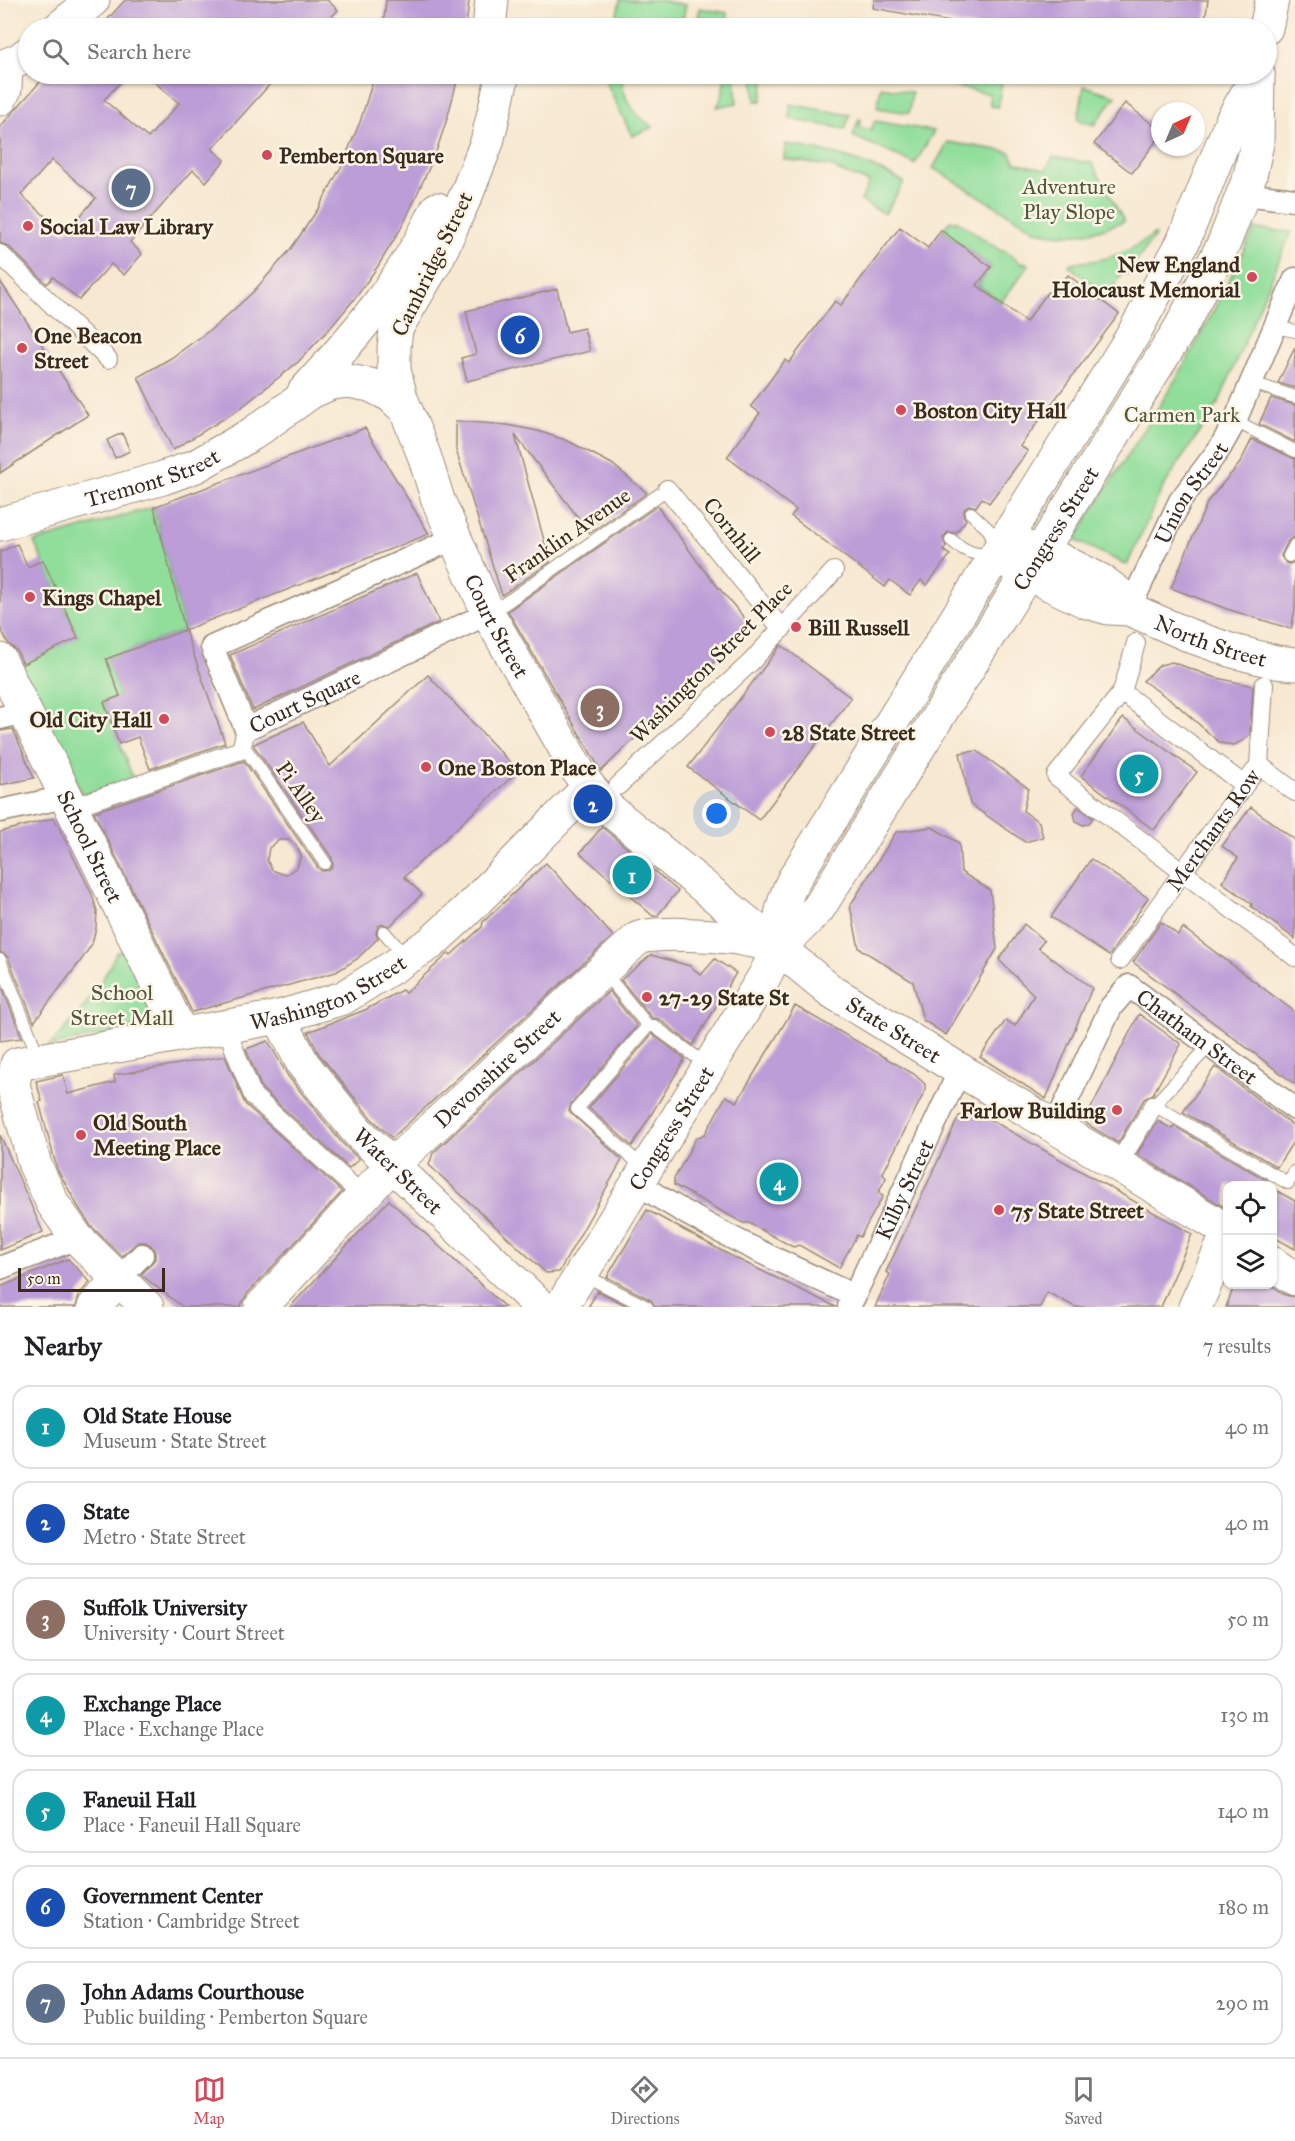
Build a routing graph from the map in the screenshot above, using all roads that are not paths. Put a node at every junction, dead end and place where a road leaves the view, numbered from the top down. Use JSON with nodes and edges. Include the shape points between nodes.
{"nodes":[{"id":1,"x":93,"y":0,"type":"edge"},
{"id":2,"x":492,"y":0,"type":"edge"},
{"id":3,"x":513,"y":0,"type":"edge"},
{"id":4,"x":1272,"y":0,"type":"edge"},
{"id":5,"x":71,"y":18,"type":"edge"},
{"id":6,"x":490,"y":18,"type":"edge"},
{"id":7,"x":511,"y":18,"type":"edge"},
{"id":8,"x":1268,"y":18,"type":"edge"},
{"id":9,"x":12,"y":59,"type":"edge"},
{"id":10,"x":479,"y":84,"type":"edge"},
{"id":11,"x":501,"y":84,"type":"edge"},
{"id":12,"x":1252,"y":84,"type":"edge"},
{"id":13,"x":1258,"y":84,"type":"edge"},
{"id":14,"x":0,"y":99,"type":"edge"},
{"id":15,"x":1243,"y":194,"type":"junction"},
{"id":16,"x":1295,"y":200,"type":"edge"},
{"id":17,"x":0,"y":254,"type":"edge"},
{"id":18,"x":1295,"y":279,"type":"edge"},
{"id":19,"x":1285,"y":329,"type":"edge"},
{"id":20,"x":108,"y":359,"type":"dead end"},
{"id":21,"x":1252,"y":383,"type":"junction"},
{"id":22,"x":1295,"y":397,"type":"edge"},
{"id":23,"x":291,"y":406,"type":"junction"},
{"id":24,"x":404,"y":408,"type":"junction"},
{"id":25,"x":1235,"y":421,"type":"junction"},
{"id":26,"x":1295,"y":451,"type":"edge"},
{"id":27,"x":424,"y":455,"type":"joint"},
{"id":28,"x":667,"y":489,"type":"joint"},
{"id":29,"x":971,"y":513,"type":"dead end"},
{"id":30,"x":0,"y":524,"type":"edge"},
{"id":31,"x":455,"y":538,"type":"junction"},
{"id":32,"x":951,"y":540,"type":"dead end"},
{"id":33,"x":999,"y":550,"type":"junction"},
{"id":34,"x":1035,"y":562,"type":"junction"},
{"id":35,"x":834,"y":571,"type":"dead end"},
{"id":36,"x":1129,"y":609,"type":"junction"},
{"id":37,"x":489,"y":615,"type":"junction"},
{"id":38,"x":782,"y":629,"type":"junction"},
{"id":39,"x":1136,"y":643,"type":"dead end"},
{"id":40,"x":0,"y":660,"type":"edge"},
{"id":41,"x":1295,"y":664,"type":"edge"},
{"id":42,"x":1264,"y":685,"type":"dead end"},
{"id":43,"x":1122,"y":692,"type":"junction"},
{"id":44,"x":12,"y":715,"type":"edge"},
{"id":45,"x":245,"y":737,"type":"junction"},
{"id":46,"x":1259,"y":765,"type":"junction"},
{"id":47,"x":1244,"y":785,"type":"junction"},
{"id":48,"x":604,"y":787,"type":"junction"},
{"id":49,"x":1295,"y":792,"type":"edge"},
{"id":50,"x":74,"y":801,"type":"junction"},
{"id":51,"x":0,"y":811,"type":"edge"},
{"id":52,"x":325,"y":863,"type":"dead end"},
{"id":53,"x":1182,"y":871,"type":"junction"},
{"id":54,"x":384,"y":932,"type":"dead end"},
{"id":55,"x":778,"y":949,"type":"junction"},
{"id":56,"x":1295,"y":957,"type":"edge"},
{"id":57,"x":407,"y":958,"type":"junction"},
{"id":58,"x":0,"y":960,"type":"edge"},
{"id":59,"x":1120,"y":960,"type":"dead end"},
{"id":60,"x":602,"y":970,"type":"junction"},
{"id":61,"x":279,"y":1017,"type":"junction"},
{"id":62,"x":228,"y":1026,"type":"junction"},
{"id":63,"x":648,"y":1026,"type":"junction"},
{"id":64,"x":181,"y":1034,"type":"junction"},
{"id":65,"x":1210,"y":1045,"type":"junction"},
{"id":66,"x":19,"y":1062,"type":"edge"},
{"id":67,"x":709,"y":1066,"type":"junction"},
{"id":68,"x":960,"y":1071,"type":"junction"},
{"id":69,"x":1154,"y":1105,"type":"junction"},
{"id":70,"x":1295,"y":1109,"type":"edge"},
{"id":71,"x":1056,"y":1126,"type":"junction"},
{"id":72,"x":1118,"y":1164,"type":"junction"},
{"id":73,"x":392,"y":1165,"type":"junction"},
{"id":74,"x":1295,"y":1171,"type":"edge"},
{"id":75,"x":642,"y":1175,"type":"junction"},
{"id":76,"x":363,"y":1196,"type":"junction"},
{"id":77,"x":1223,"y":1230,"type":"edge"},
{"id":78,"x":1226,"y":1235,"type":"edge"},
{"id":79,"x":77,"y":1238,"type":"junction"},
{"id":80,"x":142,"y":1255,"type":"dead end"},
{"id":81,"x":1277,"y":1266,"type":"edge"},
{"id":82,"x":0,"y":1268,"type":"edge"},
{"id":83,"x":582,"y":1274,"type":"junction"},
{"id":84,"x":1295,"y":1279,"type":"edge"},
{"id":85,"x":117,"y":1280,"type":"junction"},
{"id":86,"x":852,"y":1301,"type":"edge"},
{"id":87,"x":94,"y":1307,"type":"edge"},
{"id":88,"x":147,"y":1307,"type":"edge"},
{"id":89,"x":261,"y":1307,"type":"edge"},
{"id":90,"x":542,"y":1307,"type":"edge"},
{"id":91,"x":561,"y":1307,"type":"edge"},
{"id":92,"x":647,"y":1307,"type":"edge"},
{"id":93,"x":1195,"y":1307,"type":"edge"}],
"edges":[{"from":1,"to":5,"type":"main road"},
{"from":2,"to":6,"type":"main road"},
{"from":3,"to":7,"type":"main road"},
{"from":4,"to":8,"type":"main road"},
{"from":9,"to":14,"type":"main road"},
{"from":10,"to":23,"type":"main road","name":"Cambridge Street","via":[[461,152],[419,245],[362,327]]},
{"from":11,"to":24,"type":"main road","name":"Cambridge Street","via":[[487,142],[467,193],[437,259],[396,330],[394,370]]},
{"from":12,"to":33,"type":"main road","name":"Congress Street","via":[[1232,120],[1183,242],[1151,305]]},
{"from":13,"to":15,"type":"main road","name":"Congress Street","via":[[1257,143]]},
{"from":15,"to":16,"type":"street"},
{"from":15,"to":34,"type":"main road","name":"Congress Street","via":[[1220,252],[1181,327]]},
{"from":17,"to":20,"type":"street"},
{"from":18,"to":19,"type":"street","name":"Union Street"},
{"from":19,"to":21,"type":"street","name":"Union Street"},
{"from":21,"to":22,"type":"lane"},
{"from":21,"to":25,"type":"street","name":"Union Street"},
{"from":23,"to":24,"type":"main road","via":[[318,388],[348,381],[375,387]]},
{"from":23,"to":30,"type":"main road","name":"Tremont Street","via":[[236,445],[187,470]]},
{"from":24,"to":27,"type":"main road","name":"Cambridge Street"},
{"from":25,"to":26,"type":"lane"},
{"from":25,"to":36,"type":"street","name":"Union Street","via":[[1220,448],[1184,494]]},
{"from":27,"to":31,"type":"main road","name":"Court Street"},
{"from":28,"to":37,"type":"lane","name":"Franklin Avenue"},
{"from":28,"to":38,"type":"street","name":"Cornhill"},
{"from":29,"to":33,"type":"lane","via":[[989,530]]},
{"from":31,"to":37,"type":"main road","name":"Court Street"},
{"from":31,"to":45,"type":"street","name":"Court Square","via":[[212,647]]},
{"from":32,"to":33,"type":"lane","via":[[974,555]]},
{"from":33,"to":34,"type":"main road","name":"North Street","via":[[1023,547]]},
{"from":33,"to":55,"type":"main road","name":"Congress Street","via":[[794,879],[781,910]]},
{"from":34,"to":36,"type":"main road","name":"North Street","via":[[1087,602]]},
{"from":34,"to":55,"type":"main road","name":"Congress Street","via":[[818,909]]},
{"from":35,"to":38,"type":"street","name":"Washington Street Place"},
{"from":36,"to":41,"type":"main road","name":"North Street","via":[[1219,646]]},
{"from":37,"to":45,"type":"street","name":"Court Square"},
{"from":37,"to":48,"type":"main road","name":"Court Street","via":[[578,771]]},
{"from":38,"to":48,"type":"street","name":"Washington Street Place","via":[[751,662]]},
{"from":39,"to":43,"type":"street"},
{"from":40,"to":44,"type":"main road","name":"School Street"},
{"from":42,"to":46,"type":"street","name":"Merchants Row"},
{"from":43,"to":47,"type":"street"},
{"from":43,"to":53,"type":"street","via":[[1056,776]]},
{"from":44,"to":50,"type":"main road","name":"School Street"},
{"from":45,"to":50,"type":"street","via":[[241,750]]},
{"from":45,"to":52,"type":"lane","name":"Pi Alley"},
{"from":46,"to":47,"type":"street","name":"Merchants Row"},
{"from":46,"to":49,"type":"street"},
{"from":47,"to":53,"type":"street","name":"Merchants Row"},
{"from":48,"to":55,"type":"main road","name":"State Street","via":[[609,809]]},
{"from":48,"to":57,"type":"main road","name":"Washington Street","via":[[430,943]]},
{"from":50,"to":51,"type":"street"},
{"from":50,"to":64,"type":"main road","name":"School Street"},
{"from":53,"to":56,"type":"street"},
{"from":53,"to":59,"type":"street","name":"Merchants Row"},
{"from":54,"to":57,"type":"lane"},
{"from":55,"to":60,"type":"main road","name":"Devonshire Street","via":[[740,938],[651,934],[634,941]]},
{"from":55,"to":67,"type":"main road","name":"Congress Street"},
{"from":55,"to":68,"type":"main road","name":"State Street","via":[[831,991]]},
{"from":57,"to":61,"type":"main road","name":"Washington Street","via":[[343,998]]},
{"from":58,"to":66,"type":"lane"},
{"from":60,"to":63,"type":"lane"},
{"from":60,"to":73,"type":"main road","name":"Devonshire Street"},
{"from":61,"to":62,"type":"main road","name":"Washington Street"},
{"from":61,"to":73,"type":"main road","name":"Water Street","via":[[303,1064],[357,1131]]},
{"from":62,"to":64,"type":"main road","name":"Washington Street"},
{"from":62,"to":76,"type":"street","via":[[253,1096]]},
{"from":63,"to":67,"type":"lane","via":[[654,1026]]},
{"from":63,"to":75,"type":"lane","via":[[577,1109],[635,1160]]},
{"from":64,"to":66,"type":"main road","name":"Washington Street"},
{"from":65,"to":69,"type":"lane"},
{"from":65,"to":70,"type":"street","name":"Chatham Street"},
{"from":65,"to":71,"type":"street","name":"Chatham Street","via":[[1129,986],[1111,1007]]},
{"from":66,"to":79,"type":"main road","via":[[13,1085],[36,1165],[53,1204]]},
{"from":67,"to":75,"type":"main road","name":"Congress Street"},
{"from":68,"to":71,"type":"main road","name":"State Street"},
{"from":68,"to":86,"type":"street","name":"Kilby Street"},
{"from":69,"to":72,"type":"street"},
{"from":69,"to":74,"type":"lane","via":[[1288,1183]]},
{"from":71,"to":72,"type":"main road","name":"State Street"},
{"from":72,"to":77,"type":"main road","name":"State Street"},
{"from":73,"to":76,"type":"main road","name":"Devonshire Street"},
{"from":73,"to":90,"type":"main road","name":"Water Street"},
{"from":75,"to":83,"type":"main road","name":"Congress Street"},
{"from":75,"to":86,"type":"street","via":[[655,1195]]},
{"from":76,"to":89,"type":"main road","name":"Devonshire Street"},
{"from":78,"to":93,"type":"main road"},
{"from":79,"to":82,"type":"street"},
{"from":79,"to":85,"type":"main road"},
{"from":80,"to":85,"type":"street"},
{"from":81,"to":84,"type":"main road"},
{"from":83,"to":91,"type":"main road","name":"Congress Street"},
{"from":83,"to":92,"type":"lane"},
{"from":85,"to":87,"type":"main road"},
{"from":85,"to":88,"type":"main road"}]}
